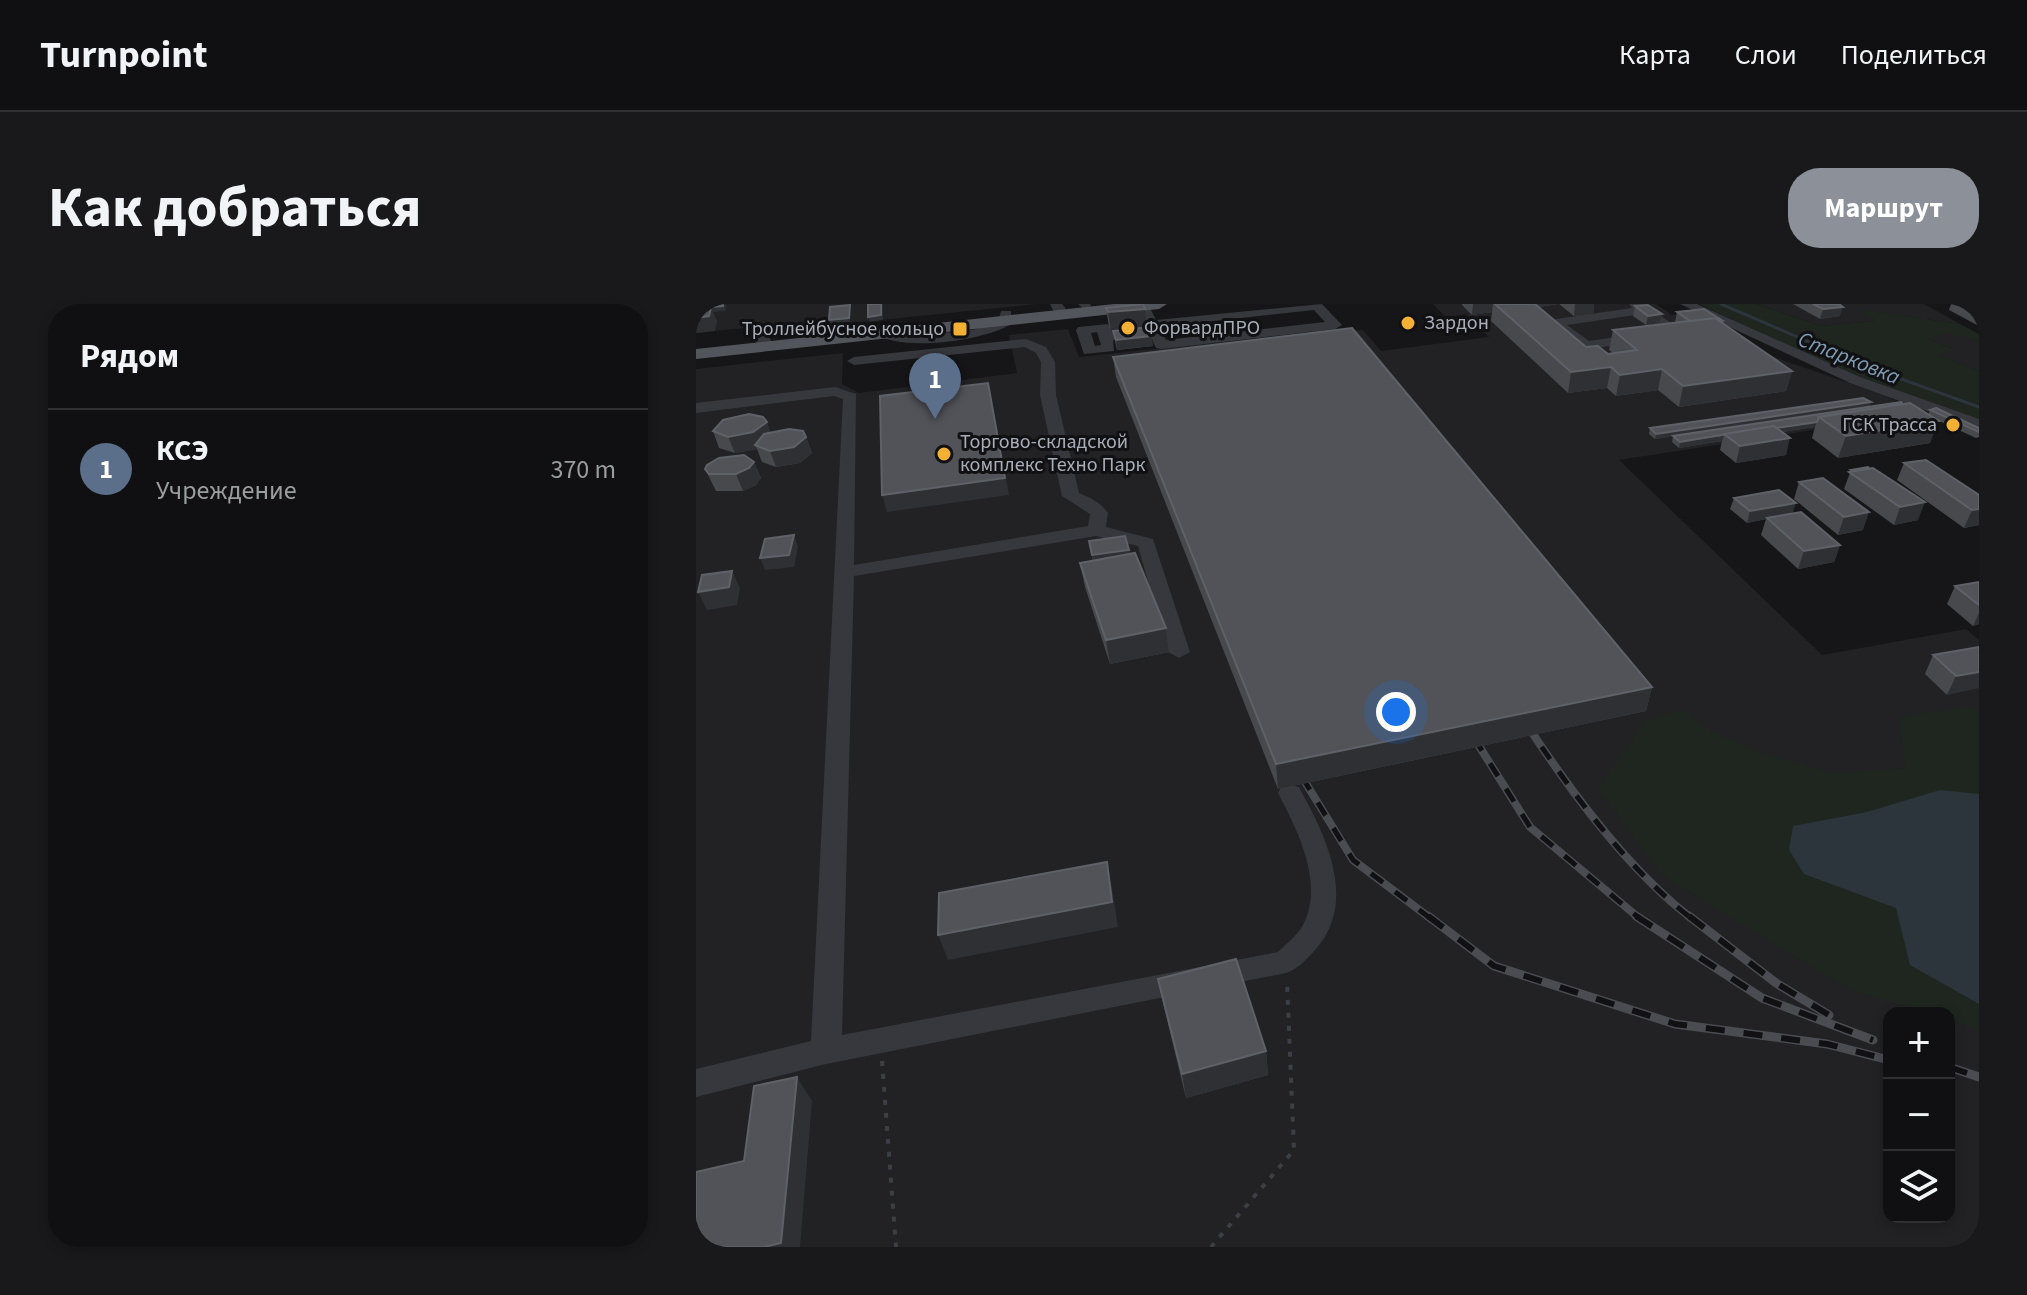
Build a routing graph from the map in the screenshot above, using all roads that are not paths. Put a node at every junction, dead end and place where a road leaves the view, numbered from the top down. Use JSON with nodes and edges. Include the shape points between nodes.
{"nodes":[{"id":1,"x":1686,"y":304,"type":"edge"},
{"id":2,"x":1091,"y":305,"type":"edge"},
{"id":3,"x":1148,"y":305,"type":"edge"},
{"id":4,"x":1057,"y":306,"type":"edge"},
{"id":5,"x":1640,"y":307,"type":"edge"},
{"id":6,"x":1327,"y":316,"type":"dead end"},
{"id":7,"x":1006,"y":318,"type":"junction"},
{"id":8,"x":1154,"y":330,"type":"junction"},
{"id":9,"x":855,"y":336,"type":"junction"},
{"id":10,"x":1105,"y":337,"type":"dead end"},
{"id":11,"x":760,"y":338,"type":"junction"},
{"id":12,"x":696,"y":347,"type":"edge"},
{"id":13,"x":696,"y":354,"type":"edge"},
{"id":14,"x":854,"y":361,"type":"junction"},
{"id":15,"x":860,"y":385,"type":"dead end"},
{"id":16,"x":696,"y":408,"type":"edge"},
{"id":17,"x":1979,"y":425,"type":"edge"},
{"id":18,"x":1096,"y":530,"type":"junction"},
{"id":19,"x":845,"y":572,"type":"junction"},
{"id":20,"x":1179,"y":652,"type":"dead end"},
{"id":21,"x":1290,"y":793,"type":"dead end"},
{"id":22,"x":826,"y":1051,"type":"junction"},
{"id":23,"x":696,"y":1083,"type":"edge"}],
"edges":[{"from":1,"to":17,"type":"lane","via":[[1855,380]]},
{"from":2,"to":4,"type":"main road"},
{"from":3,"to":7,"type":"main road"},
{"from":3,"to":8,"type":"lane"},
{"from":4,"to":7,"type":"main road"},
{"from":5,"to":5,"type":"lane","via":[[1559,321],[1556,323],[1589,345],[1672,333]]},
{"from":6,"to":8,"type":"lane"},
{"from":7,"to":9,"type":"main road"},
{"from":7,"to":11,"type":"main road"},
{"from":8,"to":10,"type":"lane"},
{"from":9,"to":11,"type":"main road"},
{"from":9,"to":14,"type":"lane"},
{"from":11,"to":12,"type":"main road"},
{"from":11,"to":13,"type":"main road"},
{"from":14,"to":15,"type":"lane","via":[[853,381]]},
{"from":14,"to":18,"type":"lane","via":[[1038,345],[1045,352],[1051,379],[1048,395],[1071,496],[1099,513]]},
{"from":16,"to":19,"type":"lane","via":[[835,391],[851,397]]},
{"from":18,"to":19,"type":"lane"},
{"from":18,"to":20,"type":"lane","via":[[1146,543]]},
{"from":19,"to":22,"type":"lane"},
{"from":21,"to":22,"type":"lane","via":[[1324,874],[1318,926],[1286,962]]},
{"from":22,"to":23,"type":"lane"}]}
